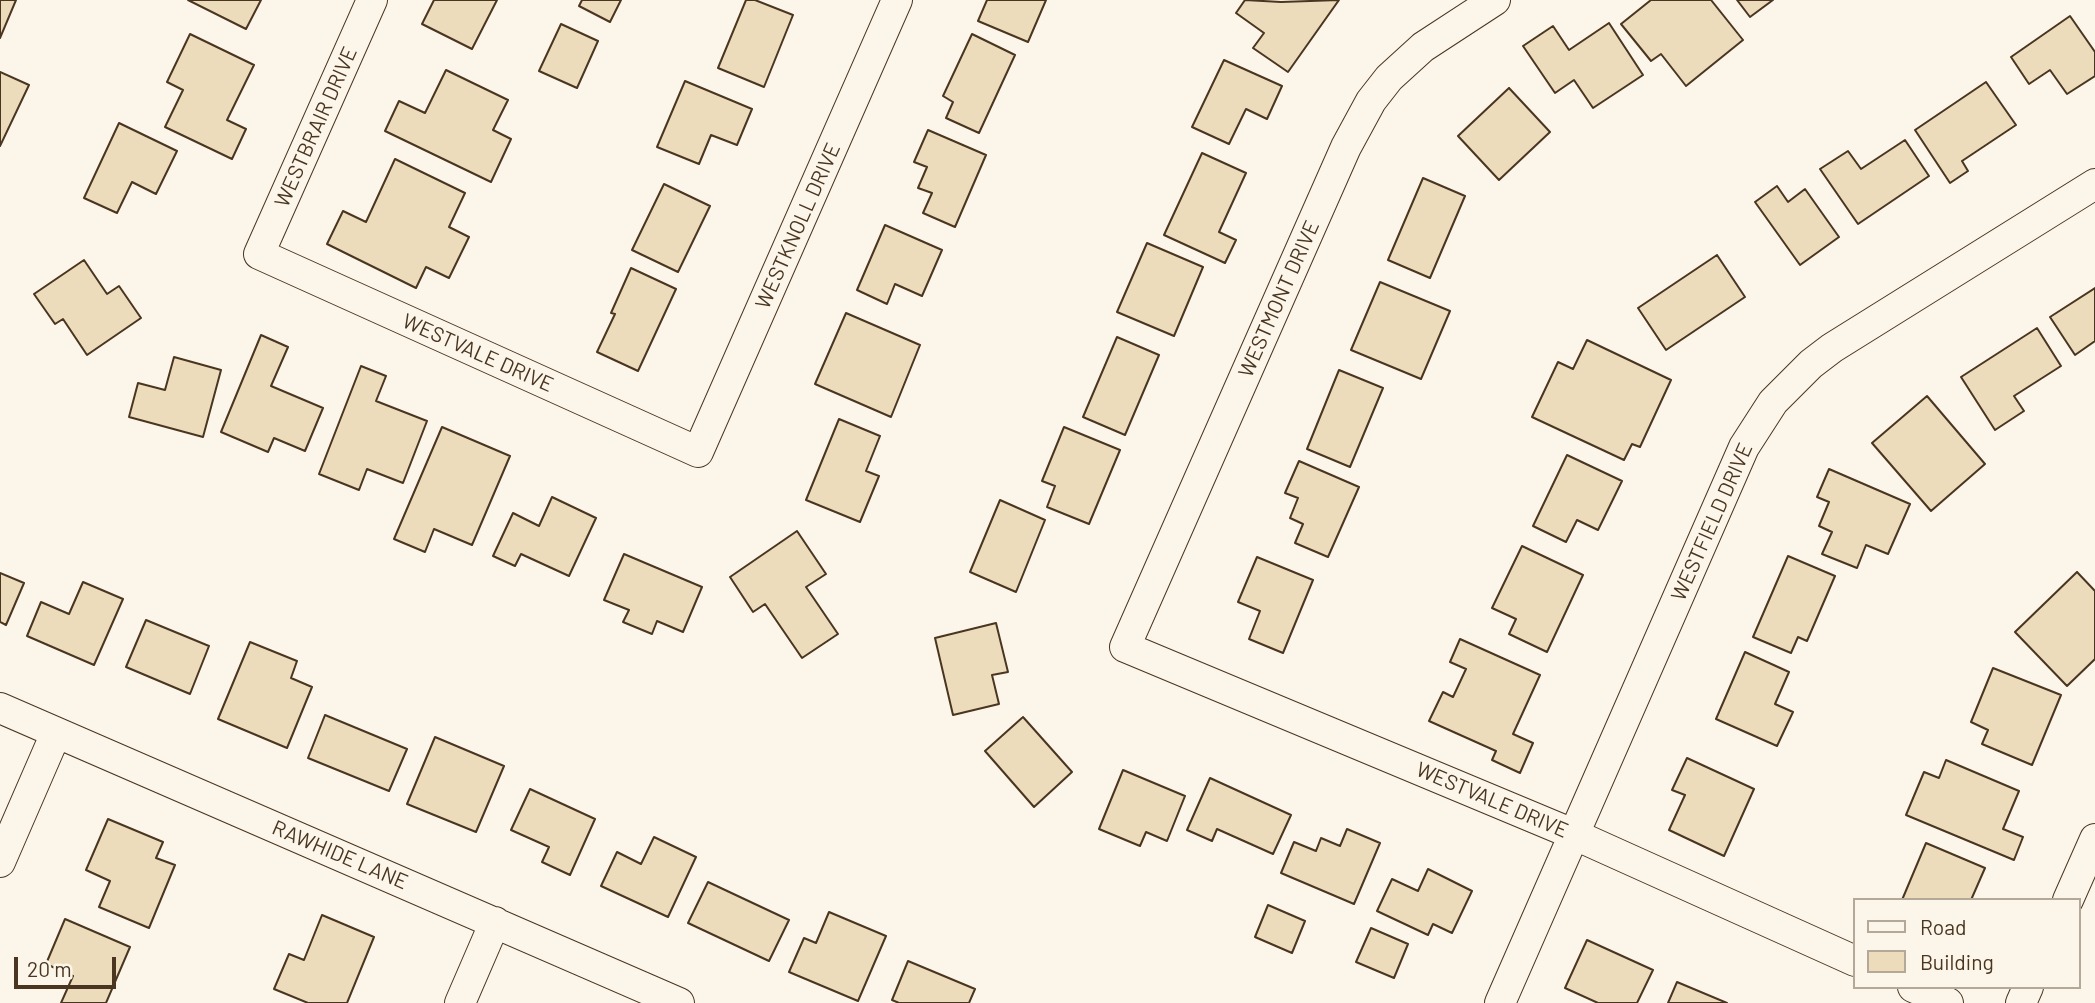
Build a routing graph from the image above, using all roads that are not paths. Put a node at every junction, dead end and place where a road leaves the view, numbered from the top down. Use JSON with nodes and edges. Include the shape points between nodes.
{"nodes":[{"id":1,"x":373,"y":0,"type":"edge"},
{"id":2,"x":897,"y":0,"type":"edge"},
{"id":3,"x":1495,"y":0,"type":"edge"},
{"id":4,"x":2095,"y":184,"type":"edge"},
{"id":5,"x":259,"y":254,"type":"joint"},
{"id":6,"x":698,"y":452,"type":"joint"},
{"id":7,"x":1125,"y":647,"type":"joint"},
{"id":8,"x":0,"y":708,"type":"edge"},
{"id":9,"x":56,"y":733,"type":"junction"},
{"id":10,"x":1573,"y":834,"type":"junction"},
{"id":11,"x":2095,"y":839,"type":"edge"},
{"id":12,"x":0,"y":862,"type":"edge"},
{"id":13,"x":2069,"y":898,"type":"edge"},
{"id":14,"x":495,"y":922,"type":"junction"},
{"id":15,"x":1854,"y":961,"type":"edge"},
{"id":16,"x":1917,"y":989,"type":"edge"},
{"id":17,"x":460,"y":1003,"type":"edge"},
{"id":18,"x":679,"y":1003,"type":"edge"},
{"id":19,"x":1500,"y":1003,"type":"edge"},
{"id":20,"x":1948,"y":1003,"type":"edge"}],
"edges":[{"from":1,"to":5,"type":"street","name":"WESTBRAIR DRIVE"},
{"from":2,"to":6,"type":"street","name":"WESTKNOLL DRIVE"},
{"from":3,"to":7,"type":"street","name":"WESTMONT DRIVE","via":[[1423,47],[1371,100]]},
{"from":4,"to":10,"type":"street","name":"WESTFIELD DRIVE","via":[[1832,348],[1773,402],[1744,447]]},
{"from":5,"to":6,"type":"street","name":"WESTVALE DRIVE"},
{"from":7,"to":10,"type":"street","name":"WESTVALE DRIVE"},
{"from":8,"to":9,"type":"street","name":"RAWHIDE LANE"},
{"from":9,"to":12,"type":"street"},
{"from":9,"to":14,"type":"street","name":"RAWHIDE LANE"},
{"from":10,"to":15,"type":"street","name":"WESTVALE DRIVE"},
{"from":10,"to":19,"type":"street","name":"WESTFIELD DRIVE"},
{"from":11,"to":13,"type":"street"},
{"from":14,"to":17,"type":"street"},
{"from":14,"to":18,"type":"street","name":"RAWHIDE LANE"},
{"from":16,"to":20,"type":"street"}]}
